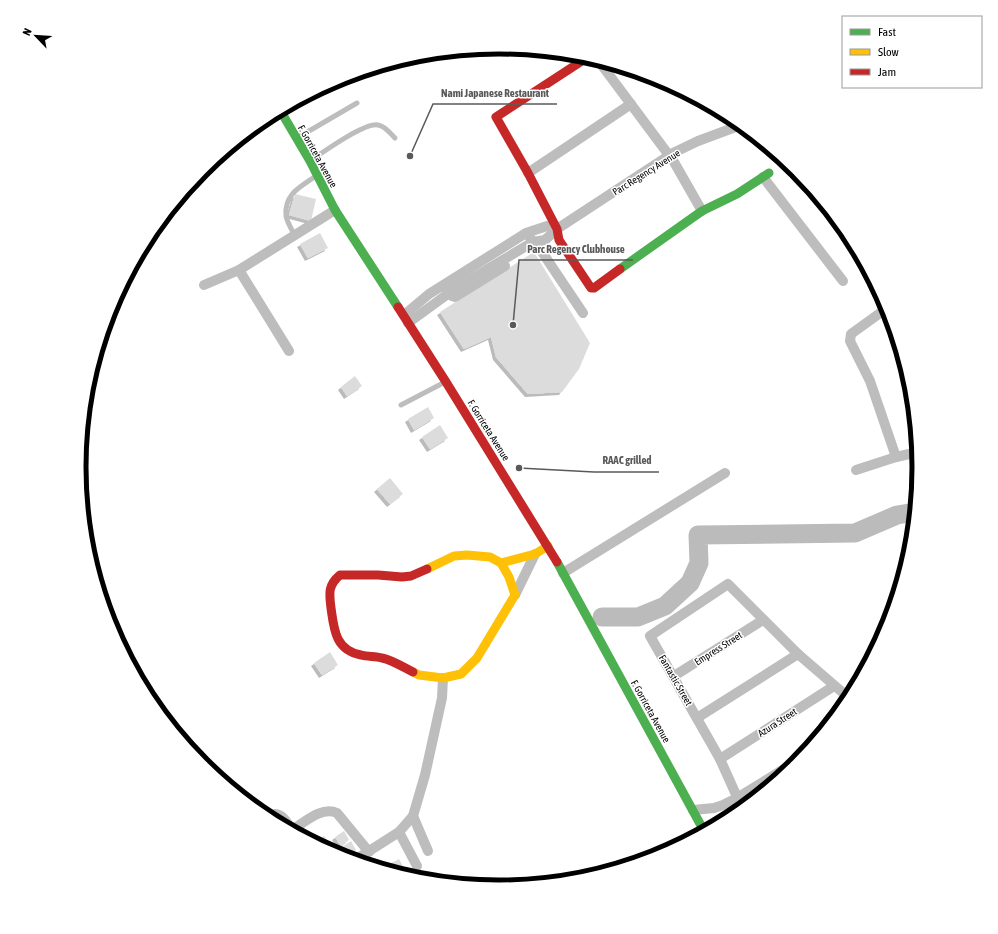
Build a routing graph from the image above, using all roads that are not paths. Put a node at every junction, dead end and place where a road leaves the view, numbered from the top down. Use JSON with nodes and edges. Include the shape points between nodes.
{"nodes":[{"id":1,"x":580,"y":62,"type":"edge"},
{"id":2,"x":604,"y":67,"type":"edge"},
{"id":3,"x":357,"y":103,"type":"dead end"},
{"id":4,"x":631,"y":104,"type":"junction"},
{"id":5,"x":283,"y":115,"type":"edge"},
{"id":6,"x":734,"y":128,"type":"edge"},
{"id":7,"x":296,"y":138,"type":"junction"},
{"id":8,"x":395,"y":138,"type":"dead end"},
{"id":9,"x":669,"y":156,"type":"junction"},
{"id":10,"x":310,"y":161,"type":"junction"},
{"id":11,"x":528,"y":173,"type":"junction"},
{"id":12,"x":766,"y":175,"type":"joint"},
{"id":13,"x":317,"y":176,"type":"junction"},
{"id":14,"x":335,"y":210,"type":"junction"},
{"id":15,"x":702,"y":211,"type":"junction"},
{"id":16,"x":557,"y":229,"type":"junction"},
{"id":17,"x":526,"y":233,"type":"junction"},
{"id":18,"x":295,"y":236,"type":"junction"},
{"id":19,"x":535,"y":244,"type":"junction"},
{"id":20,"x":239,"y":270,"type":"junction"},
{"id":21,"x":844,"y":281,"type":"dead end"},
{"id":22,"x":204,"y":285,"type":"dead end"},
{"id":23,"x":446,"y":289,"type":"junction"},
{"id":24,"x":882,"y":312,"type":"edge"},
{"id":25,"x":583,"y":313,"type":"dead end"},
{"id":26,"x":406,"y":319,"type":"junction"},
{"id":27,"x":289,"y":351,"type":"dead end"},
{"id":28,"x":446,"y":382,"type":"junction"},
{"id":29,"x":401,"y":405,"type":"dead end"},
{"id":30,"x":911,"y":453,"type":"edge"},
{"id":31,"x":896,"y":457,"type":"junction"},
{"id":32,"x":856,"y":470,"type":"dead end"},
{"id":33,"x":725,"y":473,"type":"dead end"},
{"id":34,"x":548,"y":546,"type":"junction"},
{"id":35,"x":535,"y":554,"type":"junction"},
{"id":36,"x":501,"y":563,"type":"junction"},
{"id":37,"x":563,"y":573,"type":"junction"},
{"id":38,"x":515,"y":595,"type":"junction"},
{"id":39,"x":763,"y":620,"type":"junction"},
{"id":40,"x":798,"y":654,"type":"junction"},
{"id":41,"x":674,"y":676,"type":"junction"},
{"id":42,"x":443,"y":678,"type":"junction"},
{"id":43,"x":834,"y":686,"type":"junction"},
{"id":44,"x":845,"y":692,"type":"edge"},
{"id":45,"x":697,"y":718,"type":"junction"},
{"id":46,"x":720,"y":759,"type":"junction"},
{"id":47,"x":739,"y":802,"type":"edge"},
{"id":48,"x":736,"y":805,"type":"edge"},
{"id":49,"x":692,"y":810,"type":"junction"},
{"id":50,"x":276,"y":814,"type":"edge"},
{"id":51,"x":414,"y":816,"type":"junction"},
{"id":52,"x":287,"y":821,"type":"edge"},
{"id":53,"x":297,"y":827,"type":"edge"},
{"id":54,"x":702,"y":827,"type":"edge"},
{"id":55,"x":399,"y":832,"type":"junction"},
{"id":56,"x":428,"y":851,"type":"dead end"},
{"id":57,"x":369,"y":852,"type":"junction"},
{"id":58,"x":362,"y":856,"type":"edge"},
{"id":59,"x":417,"y":866,"type":"dead end"}],
"edges":[{"from":1,"to":11,"type":"street","via":[[496,117]]},
{"from":2,"to":4,"type":"street"},
{"from":3,"to":7,"type":"lane"},
{"from":4,"to":9,"type":"street"},
{"from":4,"to":11,"type":"street"},
{"from":5,"to":7,"type":"street","name":"F. Gorriceta Avenue"},
{"from":6,"to":9,"type":"street","name":"Parc Regency Avenue","via":[[698,141]]},
{"from":7,"to":10,"type":"street","name":"F. Gorriceta Avenue"},
{"from":8,"to":10,"type":"lane","via":[[383,126],[371,125],[358,130]]},
{"from":9,"to":15,"type":"street"},
{"from":9,"to":16,"type":"street","name":"Parc Regency Avenue"},
{"from":10,"to":13,"type":"street","name":"F. Gorriceta Avenue"},
{"from":11,"to":16,"type":"street"},
{"from":12,"to":15,"type":"street","via":[[737,195]]},
{"from":12,"to":21,"type":"street"},
{"from":13,"to":14,"type":"street","name":"F. Gorriceta Avenue"},
{"from":13,"to":18,"type":"lane","via":[[288,199],[286,216]]},
{"from":14,"to":18,"type":"street"},
{"from":14,"to":26,"type":"street","name":"F. Gorriceta Avenue"},
{"from":15,"to":16,"type":"street","via":[[594,288],[591,288],[559,240]]},
{"from":16,"to":17,"type":"street","via":[[547,226]]},
{"from":16,"to":19,"type":"street","name":"Parc Regency Avenue","via":[[545,240]]},
{"from":17,"to":19,"type":"street"},
{"from":17,"to":23,"type":"street"},
{"from":18,"to":20,"type":"street"},
{"from":19,"to":23,"type":"street","name":"Parc Regency Avenue","via":[[455,298]]},
{"from":19,"to":25,"type":"street"},
{"from":20,"to":22,"type":"street"},
{"from":20,"to":27,"type":"street"},
{"from":23,"to":26,"type":"street"},
{"from":24,"to":31,"type":"street","via":[[851,334],[850,341],[870,381]]},
{"from":26,"to":28,"type":"street","name":"F. Gorriceta Avenue"},
{"from":28,"to":29,"type":"lane"},
{"from":28,"to":34,"type":"street","name":"F. Gorriceta Avenue"},
{"from":30,"to":31,"type":"street"},
{"from":31,"to":32,"type":"street"},
{"from":33,"to":37,"type":"street"},
{"from":34,"to":35,"type":"street"},
{"from":34,"to":37,"type":"street","name":"F. Gorriceta Avenue"},
{"from":35,"to":36,"type":"street"},
{"from":35,"to":38,"type":"street"},
{"from":36,"to":38,"type":"street","via":[[510,577]]},
{"from":36,"to":42,"type":"street","via":[[490,557],[454,556],[411,576],[340,575],[333,581],[329,594],[334,630],[340,643],[348,651],[383,658],[419,675]]},
{"from":37,"to":49,"type":"street","name":"F. Gorriceta Avenue"},
{"from":38,"to":42,"type":"street","via":[[477,658],[461,674]]},
{"from":39,"to":40,"type":"street"},
{"from":39,"to":41,"type":"street","name":"Empress Street"},
{"from":39,"to":41,"type":"street","name":"Fantastic Street","via":[[728,584],[650,636]]},
{"from":40,"to":43,"type":"street"},
{"from":40,"to":45,"type":"street"},
{"from":41,"to":45,"type":"street","name":"Fantastic Street"},
{"from":42,"to":51,"type":"street","via":[[442,698]]},
{"from":43,"to":44,"type":"street"},
{"from":43,"to":46,"type":"street","name":"Azura Street"},
{"from":45,"to":46,"type":"street","name":"Fantastic Street"},
{"from":46,"to":47,"type":"street","name":"Fantastic Street"},
{"from":48,"to":49,"type":"street"},
{"from":49,"to":54,"type":"street","name":"F. Gorriceta Avenue"},
{"from":50,"to":52,"type":"street","via":[[280,814]]},
{"from":51,"to":55,"type":"street"},
{"from":51,"to":56,"type":"street"},
{"from":53,"to":57,"type":"street","via":[[319,814],[334,811]]},
{"from":55,"to":57,"type":"street"},
{"from":55,"to":59,"type":"street"},
{"from":57,"to":58,"type":"street"}]}
